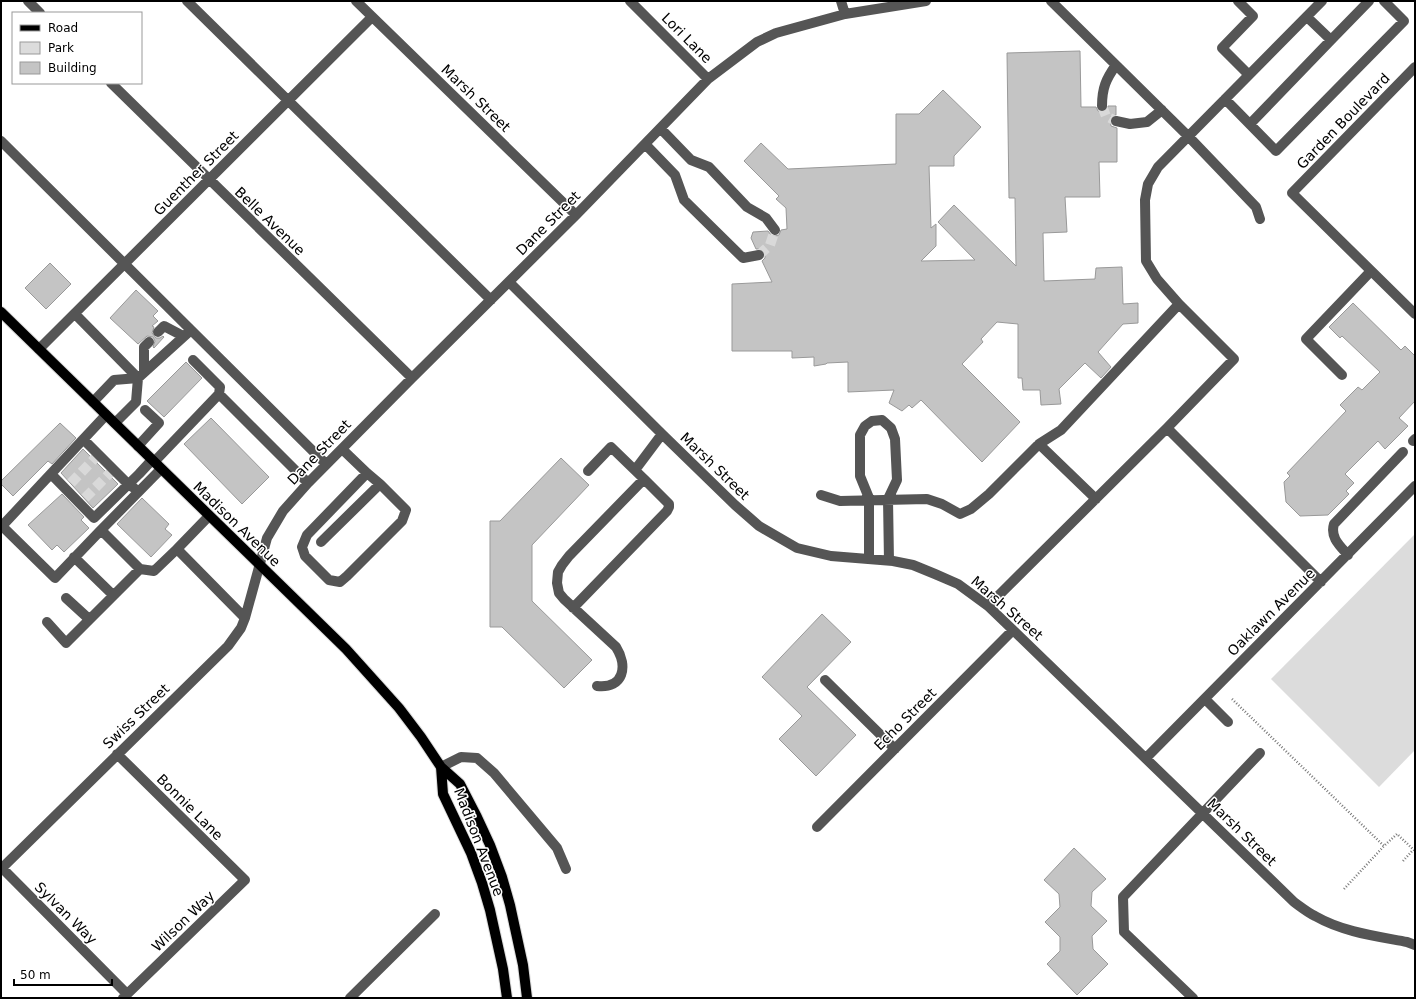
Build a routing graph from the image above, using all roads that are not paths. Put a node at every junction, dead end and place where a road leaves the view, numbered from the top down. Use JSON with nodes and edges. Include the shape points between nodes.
{"nodes":[{"id":1,"x":28,"y":1,"type":"edge"},
{"id":2,"x":187,"y":1,"type":"edge"},
{"id":3,"x":356,"y":1,"type":"edge"},
{"id":4,"x":630,"y":1,"type":"edge"},
{"id":5,"x":841,"y":1,"type":"edge"},
{"id":6,"x":926,"y":1,"type":"edge"},
{"id":7,"x":1051,"y":1,"type":"edge"},
{"id":8,"x":1238,"y":1,"type":"edge"},
{"id":9,"x":1322,"y":1,"type":"edge"},
{"id":10,"x":1369,"y":1,"type":"edge"},
{"id":11,"x":1384,"y":1,"type":"edge"},
{"id":12,"x":39,"y":12,"type":"edge"},
{"id":13,"x":845,"y":14,"type":"junction"},
{"id":14,"x":372,"y":17,"type":"junction"},
{"id":15,"x":1307,"y":17,"type":"junction"},
{"id":16,"x":1331,"y":40,"type":"junction"},
{"id":17,"x":1116,"y":65,"type":"junction"},
{"id":18,"x":1415,"y":68,"type":"edge"},
{"id":19,"x":1249,"y":75,"type":"junction"},
{"id":20,"x":708,"y":79,"type":"junction"},
{"id":21,"x":111,"y":84,"type":"edge"},
{"id":22,"x":1225,"y":99,"type":"junction"},
{"id":23,"x":288,"y":101,"type":"junction"},
{"id":24,"x":1102,"y":106,"type":"dead end"},
{"id":25,"x":1162,"y":110,"type":"junction"},
{"id":26,"x":1116,"y":122,"type":"tunnel mouth"},
{"id":27,"x":1250,"y":124,"type":"junction"},
{"id":28,"x":661,"y":128,"type":"junction"},
{"id":29,"x":1188,"y":136,"type":"junction"},
{"id":30,"x":1,"y":141,"type":"edge"},
{"id":31,"x":646,"y":144,"type":"junction"},
{"id":32,"x":209,"y":180,"type":"junction"},
{"id":33,"x":576,"y":215,"type":"junction"},
{"id":34,"x":1260,"y":219,"type":"dead end"},
{"id":35,"x":775,"y":230,"type":"dead end"},
{"id":36,"x":759,"y":255,"type":"dead end"},
{"id":37,"x":125,"y":264,"type":"junction"},
{"id":38,"x":1371,"y":271,"type":"junction"},
{"id":39,"x":508,"y":282,"type":"junction"},
{"id":40,"x":491,"y":300,"type":"junction"},
{"id":41,"x":1179,"y":304,"type":"junction"},
{"id":42,"x":1,"y":312,"type":"edge"},
{"id":43,"x":75,"y":314,"type":"junction"},
{"id":44,"x":1415,"y":314,"type":"edge"},
{"id":45,"x":158,"y":332,"type":"dead end"},
{"id":46,"x":187,"y":333,"type":"junction"},
{"id":47,"x":149,"y":342,"type":"dead end"},
{"id":48,"x":39,"y":350,"type":"junction"},
{"id":49,"x":193,"y":360,"type":"dead end"},
{"id":50,"x":141,"y":375,"type":"junction"},
{"id":51,"x":1342,"y":375,"type":"dead end"},
{"id":52,"x":412,"y":378,"type":"junction"},
{"id":53,"x":219,"y":394,"type":"junction"},
{"id":54,"x":93,"y":402,"type":"junction"},
{"id":55,"x":145,"y":410,"type":"dead end"},
{"id":56,"x":106,"y":415,"type":"junction"},
{"id":57,"x":115,"y":423,"type":"junction"},
{"id":58,"x":1167,"y":428,"type":"junction"},
{"id":59,"x":662,"y":434,"type":"junction"},
{"id":60,"x":84,"y":440,"type":"junction"},
{"id":61,"x":1039,"y":444,"type":"junction"},
{"id":62,"x":138,"y":446,"type":"junction"},
{"id":63,"x":342,"y":448,"type":"junction"},
{"id":64,"x":1403,"y":452,"type":"dead end"},
{"id":65,"x":156,"y":464,"type":"junction"},
{"id":66,"x":326,"y":464,"type":"junction"},
{"id":67,"x":635,"y":470,"type":"junction"},
{"id":68,"x":588,"y":471,"type":"dead end"},
{"id":69,"x":367,"y":473,"type":"junction"},
{"id":70,"x":51,"y":474,"type":"junction"},
{"id":71,"x":644,"y":479,"type":"junction"},
{"id":72,"x":308,"y":483,"type":"junction"},
{"id":73,"x":380,"y":484,"type":"junction"},
{"id":74,"x":129,"y":485,"type":"junction"},
{"id":75,"x":1415,"y":486,"type":"edge"},
{"id":76,"x":139,"y":492,"type":"junction"},
{"id":77,"x":821,"y":495,"type":"dead end"},
{"id":78,"x":888,"y":499,"type":"junction"},
{"id":79,"x":1096,"y":499,"type":"junction"},
{"id":80,"x":869,"y":500,"type":"junction"},
{"id":81,"x":209,"y":516,"type":"junction"},
{"id":82,"x":101,"y":530,"type":"junction"},
{"id":83,"x":321,"y":542,"type":"dead end"},
{"id":84,"x":177,"y":549,"type":"junction"},
{"id":85,"x":1348,"y":555,"type":"junction"},
{"id":86,"x":74,"y":557,"type":"junction"},
{"id":87,"x":869,"y":559,"type":"junction"},
{"id":88,"x":889,"y":561,"type":"junction"},
{"id":89,"x":259,"y":565,"type":"junction"},
{"id":90,"x":140,"y":569,"type":"junction"},
{"id":91,"x":1322,"y":582,"type":"junction"},
{"id":92,"x":113,"y":595,"type":"junction"},
{"id":93,"x":66,"y":598,"type":"dead end"},
{"id":94,"x":988,"y":606,"type":"junction"},
{"id":95,"x":573,"y":608,"type":"junction"},
{"id":96,"x":245,"y":618,"type":"junction"},
{"id":97,"x":89,"y":620,"type":"junction"},
{"id":98,"x":47,"y":622,"type":"dead end"},
{"id":99,"x":1013,"y":630,"type":"junction"},
{"id":100,"x":825,"y":680,"type":"dead end"},
{"id":101,"x":597,"y":686,"type":"dead end"},
{"id":102,"x":1205,"y":699,"type":"junction"},
{"id":103,"x":1228,"y":722,"type":"dead end"},
{"id":104,"x":895,"y":749,"type":"junction"},
{"id":105,"x":1260,"y":753,"type":"dead end"},
{"id":106,"x":117,"y":754,"type":"junction"},
{"id":107,"x":1146,"y":758,"type":"junction"},
{"id":108,"x":441,"y":767,"type":"junction"},
{"id":109,"x":1202,"y":813,"type":"junction"},
{"id":110,"x":818,"y":827,"type":"dead end"},
{"id":111,"x":1,"y":869,"type":"edge"},
{"id":112,"x":566,"y":869,"type":"dead end"},
{"id":113,"x":245,"y":880,"type":"joint"},
{"id":114,"x":435,"y":914,"type":"dead end"},
{"id":115,"x":1415,"y":945,"type":"edge"},
{"id":116,"x":125,"y":996,"type":"edge"},
{"id":117,"x":350,"y":998,"type":"edge"},
{"id":118,"x":507,"y":998,"type":"edge"},
{"id":119,"x":528,"y":998,"type":"edge"},
{"id":120,"x":1193,"y":998,"type":"edge"}],
"edges":[{"from":1,"to":12,"type":"street"},
{"from":2,"to":23,"type":"street"},
{"from":3,"to":14,"type":"street","name":"Marsh Street"},
{"from":4,"to":20,"type":"street","name":"Lori Lane"},
{"from":5,"to":13,"type":"street"},
{"from":6,"to":13,"type":"street","name":"Dane Street"},
{"from":7,"to":17,"type":"street"},
{"from":8,"to":19,"type":"street","via":[[1253,16],[1222,48]]},
{"from":9,"to":15,"type":"street"},
{"from":10,"to":16,"type":"street"},
{"from":11,"to":27,"type":"street","via":[[1404,21],[1276,151]]},
{"from":13,"to":20,"type":"street","name":"Dane Street","via":[[796,27],[757,42]]},
{"from":14,"to":23,"type":"street","name":"Guenther Street"},
{"from":14,"to":33,"type":"street","name":"Marsh Street"},
{"from":15,"to":16,"type":"street"},
{"from":15,"to":19,"type":"street"},
{"from":16,"to":27,"type":"street"},
{"from":17,"to":24,"type":"street","via":[[1106,79]]},
{"from":17,"to":25,"type":"street"},
{"from":18,"to":38,"type":"street","name":"Garden Boulevard","via":[[1292,193]]},
{"from":19,"to":22,"type":"street"},
{"from":20,"to":28,"type":"street","name":"Dane Street"},
{"from":21,"to":32,"type":"street","name":"Belle Avenue"},
{"from":22,"to":27,"type":"street"},
{"from":22,"to":29,"type":"street"},
{"from":23,"to":32,"type":"street","name":"Guenther Street"},
{"from":23,"to":40,"type":"street"},
{"from":25,"to":26,"type":"street","via":[[1147,122]]},
{"from":25,"to":29,"type":"street"},
{"from":28,"to":31,"type":"street","name":"Dane Street"},
{"from":28,"to":35,"type":"street","via":[[691,160],[709,167],[747,207],[766,218]]},
{"from":29,"to":34,"type":"street","via":[[1256,207]]},
{"from":29,"to":41,"type":"street","via":[[1152,175],[1145,200],[1146,261]]},
{"from":30,"to":37,"type":"street"},
{"from":31,"to":33,"type":"street","name":"Dane Street"},
{"from":31,"to":36,"type":"street","via":[[675,175],[684,200],[743,258]]},
{"from":32,"to":37,"type":"street","name":"Guenther Street"},
{"from":32,"to":52,"type":"street","name":"Belle Avenue"},
{"from":33,"to":39,"type":"street","name":"Dane Street"},
{"from":37,"to":43,"type":"street","name":"Guenther Street"},
{"from":37,"to":46,"type":"street"},
{"from":38,"to":44,"type":"street"},
{"from":38,"to":51,"type":"street","via":[[1306,339]]},
{"from":39,"to":40,"type":"street","name":"Dane Street"},
{"from":39,"to":59,"type":"street","name":"Marsh Street"},
{"from":40,"to":52,"type":"street","name":"Dane Street"},
{"from":41,"to":58,"type":"street","via":[[1234,359]]},
{"from":41,"to":61,"type":"street","via":[[1061,430]]},
{"from":42,"to":48,"type":"main road","name":"Madison Avenue"},
{"from":43,"to":48,"type":"street","name":"Guenther Street"},
{"from":43,"to":50,"type":"street"},
{"from":45,"to":46,"type":"street","via":[[164,326]]},
{"from":46,"to":50,"type":"street"},
{"from":46,"to":66,"type":"street"},
{"from":47,"to":50,"type":"street","via":[[144,347]]},
{"from":48,"to":54,"type":"main road","name":"Madison Avenue"},
{"from":49,"to":53,"type":"street","via":[[220,387]]},
{"from":50,"to":54,"type":"street","via":[[114,380]]},
{"from":50,"to":57,"type":"street","via":[[136,402]]},
{"from":52,"to":63,"type":"street","name":"Dane Street"},
{"from":53,"to":65,"type":"street"},
{"from":53,"to":72,"type":"street"},
{"from":54,"to":56,"type":"main road","name":"Madison Avenue"},
{"from":55,"to":62,"type":"street","via":[[159,423]]},
{"from":56,"to":57,"type":"main road","name":"Madison Avenue"},
{"from":56,"to":60,"type":"street"},
{"from":57,"to":62,"type":"main road","name":"Madison Avenue"},
{"from":58,"to":79,"type":"street"},
{"from":58,"to":91,"type":"street"},
{"from":59,"to":67,"type":"street"},
{"from":59,"to":87,"type":"street","name":"Marsh Street","via":[[759,526],[797,548],[831,556]]},
{"from":60,"to":70,"type":"street"},
{"from":60,"to":74,"type":"street"},
{"from":61,"to":78,"type":"street","via":[[989,494],[971,509],[960,514],[927,498]]},
{"from":61,"to":79,"type":"street"},
{"from":62,"to":65,"type":"main road","name":"Madison Avenue"},
{"from":63,"to":66,"type":"street","name":"Dane Street"},
{"from":63,"to":69,"type":"street"},
{"from":64,"to":85,"type":"street","via":[[1334,524],[1333,536]]},
{"from":65,"to":74,"type":"street"},
{"from":65,"to":76,"type":"street"},
{"from":65,"to":81,"type":"main road","name":"Madison Avenue"},
{"from":66,"to":72,"type":"street","name":"Dane Street"},
{"from":67,"to":68,"type":"street","via":[[612,448]]},
{"from":67,"to":71,"type":"street"},
{"from":69,"to":73,"type":"street"},
{"from":69,"to":73,"type":"street","via":[[307,534],[304,541],[302,547],[305,556],[328,580],[340,582],[402,520],[406,510]]},
{"from":70,"to":74,"type":"street","via":[[82,500],[94,518]]},
{"from":70,"to":86,"type":"street","via":[[2,526],[55,578]]},
{"from":71,"to":95,"type":"street","via":[[569,556],[558,572],[559,593]]},
{"from":71,"to":95,"type":"street","via":[[669,504],[667,511]]},
{"from":72,"to":89,"type":"street","name":"Dane Street","via":[[283,511],[267,538]]},
{"from":73,"to":83,"type":"street"},
{"from":74,"to":76,"type":"street"},
{"from":75,"to":85,"type":"street","name":"Oaklawn Avenue"},
{"from":76,"to":82,"type":"street"},
{"from":77,"to":80,"type":"street","via":[[840,501]]},
{"from":78,"to":80,"type":"street"},
{"from":78,"to":80,"type":"street","via":[[897,480],[895,439],[891,428],[882,420],[872,421],[865,426],[860,435],[860,476]]},
{"from":78,"to":88,"type":"street"},
{"from":79,"to":94,"type":"street"},
{"from":80,"to":87,"type":"street"},
{"from":81,"to":84,"type":"street"},
{"from":81,"to":89,"type":"main road","name":"Madison Avenue"},
{"from":82,"to":86,"type":"street"},
{"from":82,"to":90,"type":"street"},
{"from":84,"to":90,"type":"street","via":[[154,571]]},
{"from":84,"to":96,"type":"street"},
{"from":85,"to":91,"type":"street","name":"Oaklawn Avenue"},
{"from":86,"to":92,"type":"street"},
{"from":87,"to":88,"type":"street","name":"Marsh Street"},
{"from":88,"to":94,"type":"street","name":"Marsh Street","via":[[913,566],[947,579]]},
{"from":89,"to":96,"type":"street","name":"Swiss Street"},
{"from":89,"to":108,"type":"main road","name":"Madison Avenue","via":[[375,680],[404,714]]},
{"from":90,"to":92,"type":"street"},
{"from":91,"to":102,"type":"street","name":"Oaklawn Avenue"},
{"from":92,"to":97,"type":"street"},
{"from":93,"to":97,"type":"street"},
{"from":94,"to":99,"type":"street","name":"Marsh Street"},
{"from":95,"to":101,"type":"street","via":[[616,647],[621,655],[622,673],[617,681],[612,685]]},
{"from":96,"to":106,"type":"street","name":"Swiss Street","via":[[228,646]]},
{"from":97,"to":98,"type":"street","via":[[66,643]]},
{"from":99,"to":104,"type":"street","name":"Echo Street"},
{"from":99,"to":107,"type":"street","name":"Marsh Street"},
{"from":100,"to":104,"type":"street"},
{"from":102,"to":103,"type":"street"},
{"from":102,"to":107,"type":"street","name":"Oaklawn Avenue"},
{"from":104,"to":110,"type":"street","name":"Echo Street"},
{"from":105,"to":109,"type":"street"},
{"from":106,"to":111,"type":"street","name":"Swiss Street"},
{"from":106,"to":113,"type":"street","name":"Bonnie Lane"},
{"from":107,"to":109,"type":"street","name":"Marsh Street"},
{"from":108,"to":112,"type":"street","via":[[461,757],[476,758],[494,773],[557,848]]},
{"from":108,"to":118,"type":"main road","name":"Madison Avenue","via":[[443,794],[471,853],[490,910]]},
{"from":108,"to":119,"type":"main road","name":"Madison Avenue","via":[[460,784],[490,845],[510,905]]},
{"from":109,"to":115,"type":"street","name":"Marsh Street","via":[[1294,902],[1314,916],[1354,932]]},
{"from":109,"to":120,"type":"street","via":[[1123,897],[1124,932]]},
{"from":111,"to":116,"type":"street","name":"Sylvan Way"},
{"from":113,"to":116,"type":"street","name":"Wilson Way"},
{"from":114,"to":117,"type":"street"}]}
